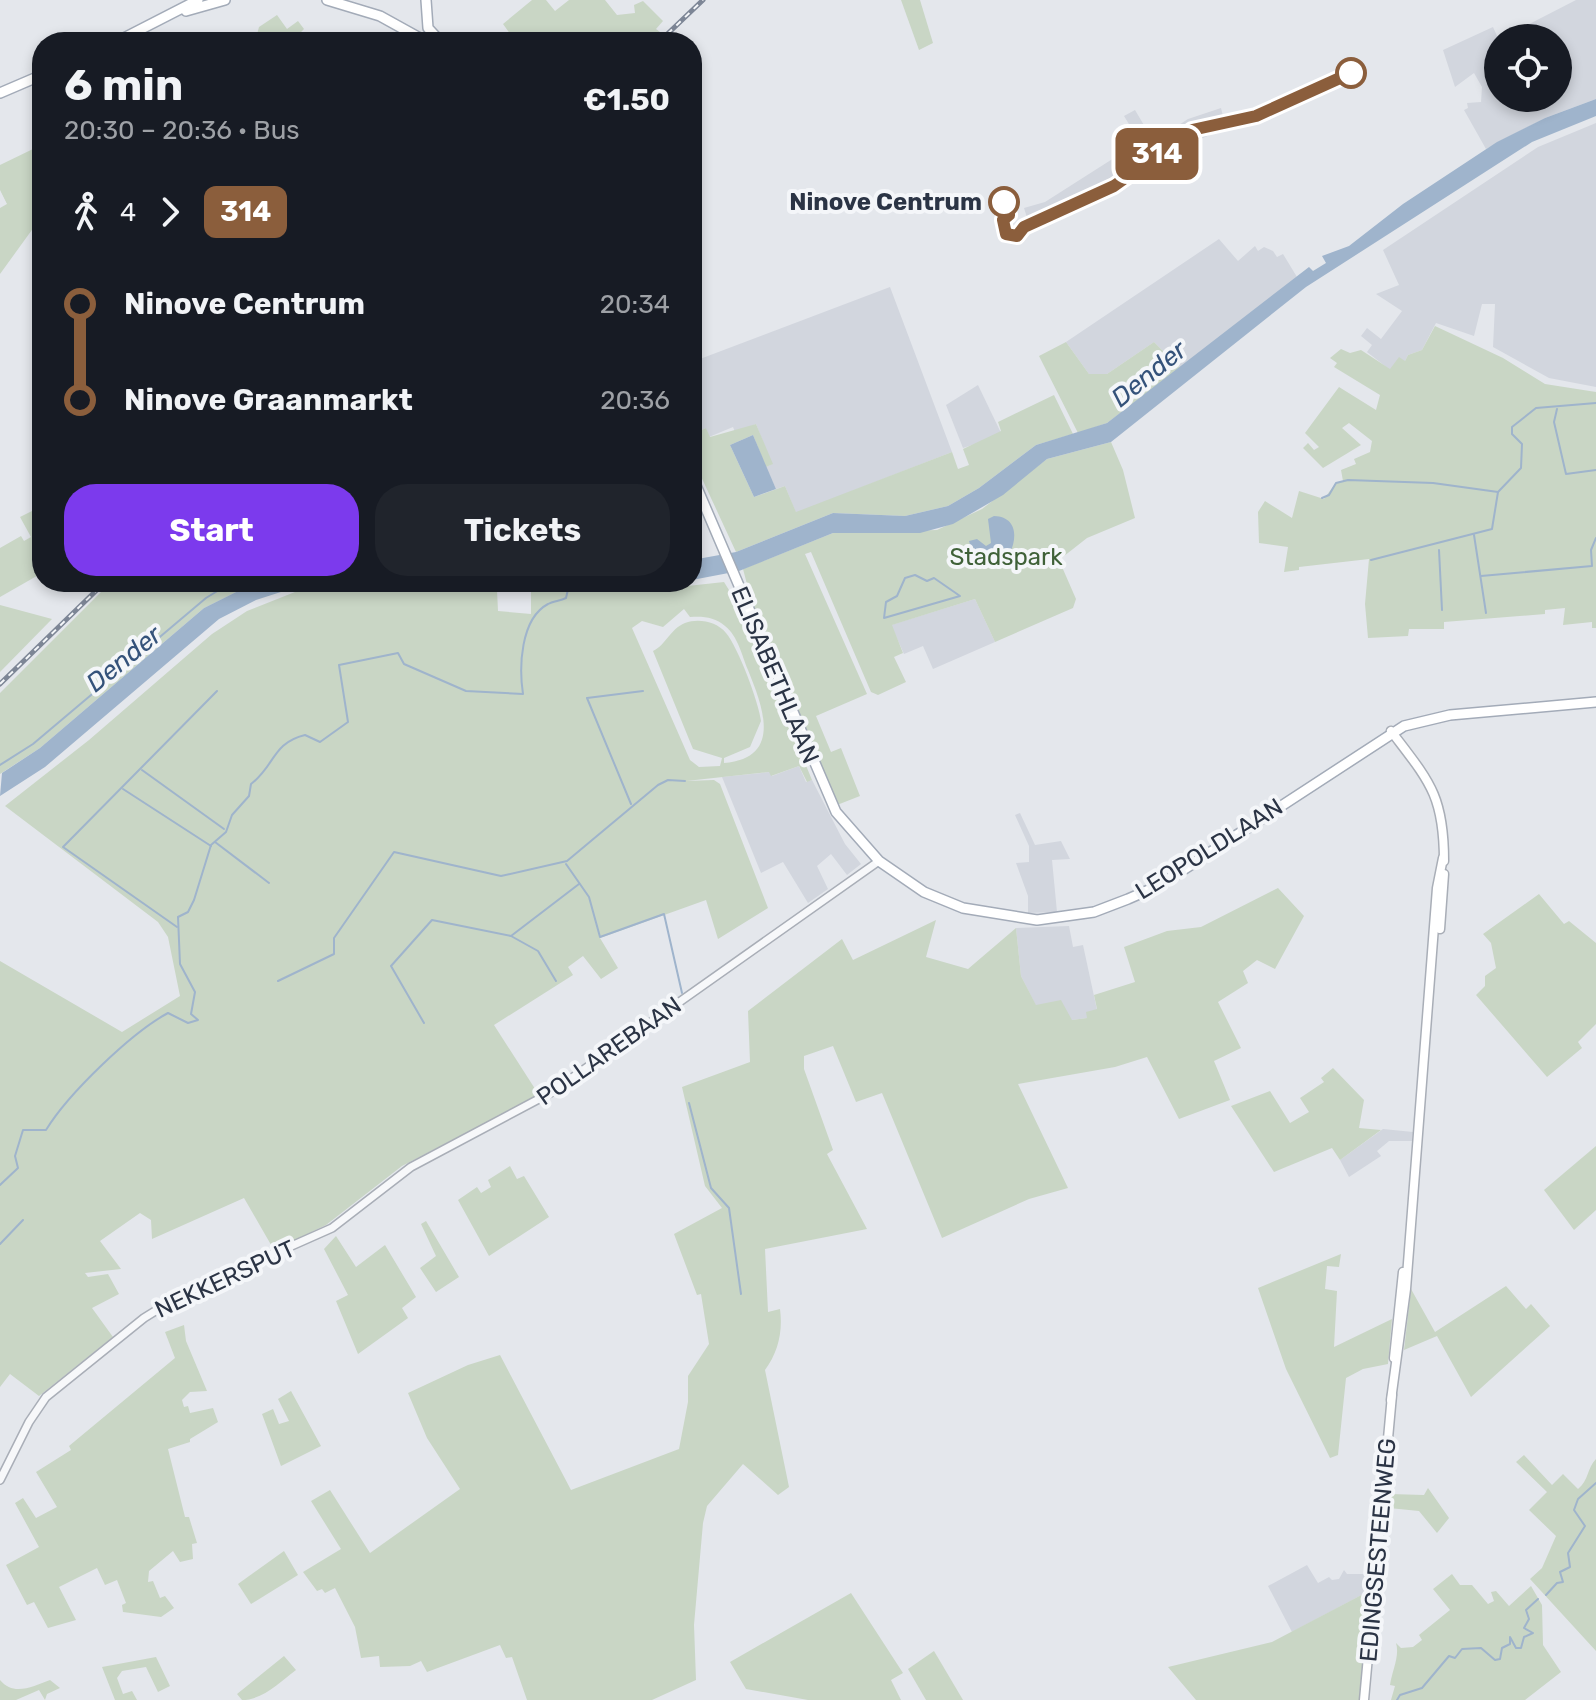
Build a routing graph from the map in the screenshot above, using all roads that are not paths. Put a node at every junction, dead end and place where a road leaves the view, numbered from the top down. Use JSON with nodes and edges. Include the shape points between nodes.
{"nodes":[{"id":1,"x":198,"y":0,"type":"edge"},
{"id":2,"x":225,"y":0,"type":"edge"},
{"id":3,"x":327,"y":0,"type":"edge"},
{"id":4,"x":426,"y":0,"type":"edge"},
{"id":5,"x":168,"y":17,"type":"junction"},
{"id":6,"x":425,"y":20,"type":"junction"},
{"id":7,"x":404,"y":28,"type":"junction"},
{"id":8,"x":137,"y":32,"type":"edge"},
{"id":9,"x":411,"y":32,"type":"edge"},
{"id":10,"x":432,"y":32,"type":"edge"},
{"id":11,"x":32,"y":79,"type":"edge"},
{"id":12,"x":0,"y":93,"type":"edge"},
{"id":13,"x":702,"y":500,"type":"edge"},
{"id":14,"x":1596,"y":702,"type":"edge"},
{"id":15,"x":1391,"y":731,"type":"junction"},
{"id":16,"x":879,"y":861,"type":"junction"},
{"id":17,"x":332,"y":1228,"type":"joint"},
{"id":18,"x":0,"y":1480,"type":"edge"},
{"id":19,"x":1364,"y":1700,"type":"edge"}],
"edges":[{"from":1,"to":5,"type":"main road"},
{"from":2,"to":5,"type":"main road"},
{"from":3,"to":7,"type":"main road"},
{"from":4,"to":6,"type":"main road"},
{"from":5,"to":8,"type":"main road"},
{"from":6,"to":7,"type":"main road"},
{"from":6,"to":10,"type":"main road"},
{"from":7,"to":9,"type":"main road"},
{"from":11,"to":12,"type":"main road"},
{"from":13,"to":16,"type":"main road","name":"ELISABETHLAAN","via":[[824,790],[852,835]]},
{"from":14,"to":15,"type":"main road","name":"LEOPOLDLAAN","via":[[1450,715]]},
{"from":15,"to":16,"type":"main road","name":"LEOPOLDLAAN","via":[[1160,885],[1094,912],[1037,920],[963,908],[924,892]]},
{"from":15,"to":19,"type":"main road","name":"EDINGSESTEENWEG","via":[[1421,767],[1438,805],[1443,858]]},
{"from":16,"to":17,"type":"street","name":"POLLAREBAAN","via":[[552,1092],[411,1167]]},
{"from":17,"to":18,"type":"street","name":"NEKKERSPUT","via":[[181,1295],[144,1318],[46,1397]]}]}
